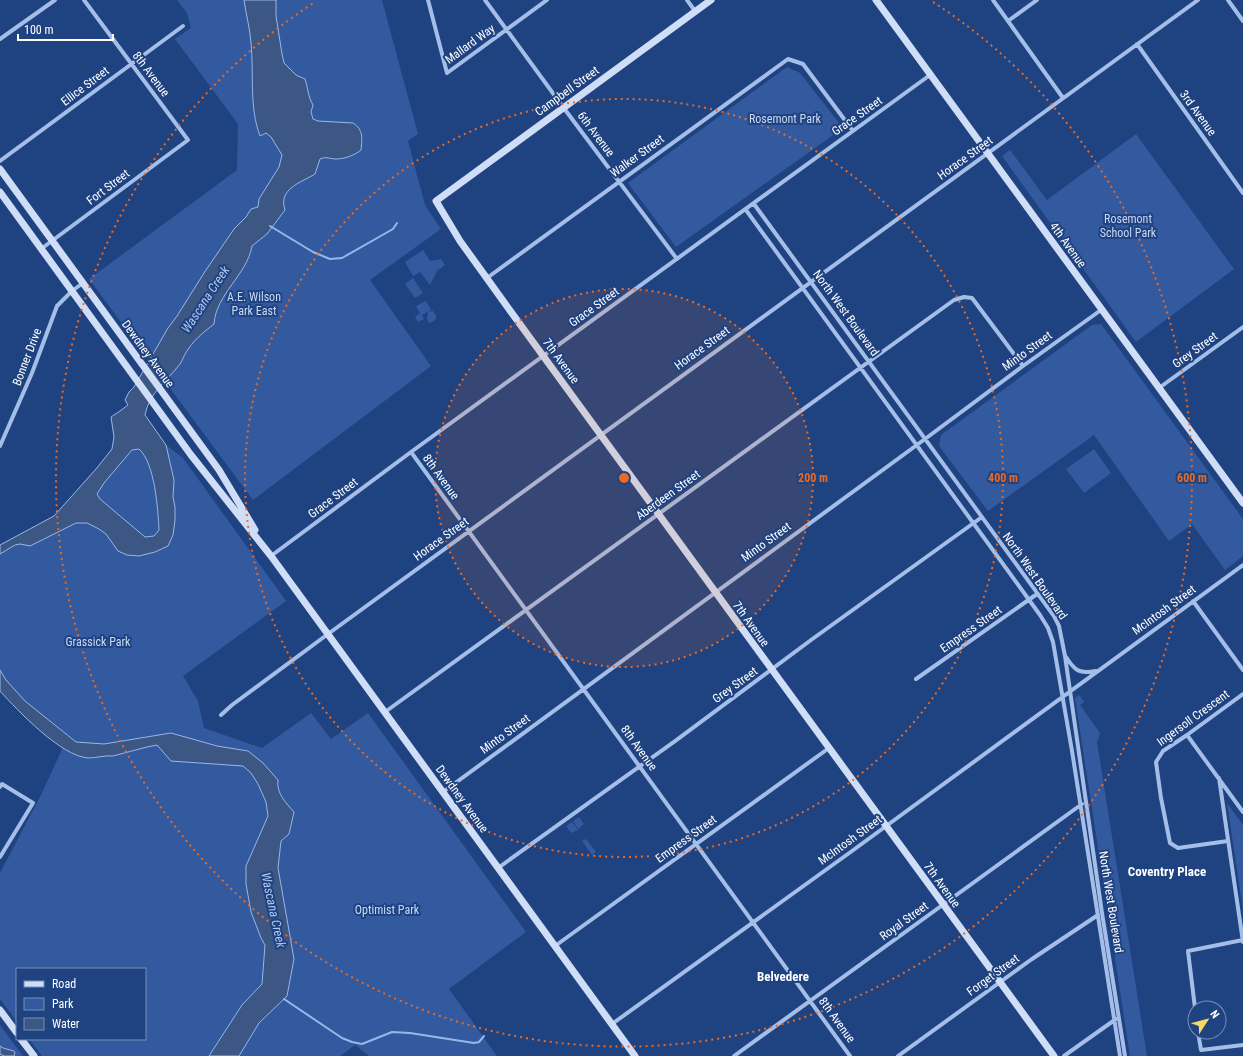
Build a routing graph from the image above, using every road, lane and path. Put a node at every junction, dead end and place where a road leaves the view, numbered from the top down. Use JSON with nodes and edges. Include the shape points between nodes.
{"nodes":[{"id":1,"x":54,"y":0,"type":"edge"},
{"id":2,"x":84,"y":0,"type":"edge"},
{"id":3,"x":428,"y":0,"type":"edge"},
{"id":4,"x":485,"y":0,"type":"edge"},
{"id":5,"x":547,"y":0,"type":"edge"},
{"id":6,"x":687,"y":0,"type":"edge"},
{"id":7,"x":711,"y":0,"type":"edge"},
{"id":8,"x":876,"y":0,"type":"edge"},
{"id":9,"x":993,"y":0,"type":"edge"},
{"id":10,"x":1037,"y":0,"type":"edge"},
{"id":11,"x":1198,"y":0,"type":"edge"},
{"id":12,"x":1228,"y":0,"type":"edge"},
{"id":13,"x":696,"y":11,"type":"junction"},
{"id":14,"x":1243,"y":21,"type":"edge"},
{"id":15,"x":1008,"y":22,"type":"junction"},
{"id":16,"x":183,"y":26,"type":"dead end"},
{"id":17,"x":507,"y":30,"type":"junction"},
{"id":18,"x":0,"y":39,"type":"edge"},
{"id":19,"x":1137,"y":44,"type":"junction"},
{"id":20,"x":131,"y":64,"type":"junction"},
{"id":21,"x":930,"y":75,"type":"junction"},
{"id":22,"x":1063,"y":98,"type":"junction"},
{"id":23,"x":563,"y":107,"type":"junction"},
{"id":24,"x":853,"y":131,"type":"junction"},
{"id":25,"x":188,"y":140,"type":"joint"},
{"id":26,"x":988,"y":153,"type":"junction"},
{"id":27,"x":0,"y":161,"type":"edge"},
{"id":28,"x":0,"y":169,"type":"edge"},
{"id":29,"x":619,"y":181,"type":"junction"},
{"id":30,"x":0,"y":192,"type":"edge"},
{"id":31,"x":1243,"y":193,"type":"edge"},
{"id":32,"x":436,"y":201,"type":"joint"},
{"id":33,"x":754,"y":204,"type":"junction"},
{"id":34,"x":746,"y":210,"type":"junction"},
{"id":35,"x":52,"y":240,"type":"junction"},
{"id":36,"x":40,"y":248,"type":"junction"},
{"id":37,"x":677,"y":259,"type":"junction"},
{"id":38,"x":487,"y":278,"type":"junction"},
{"id":39,"x":810,"y":282,"type":"junction"},
{"id":40,"x":83,"y":283,"type":"junction"},
{"id":41,"x":802,"y":288,"type":"junction"},
{"id":42,"x":72,"y":291,"type":"junction"},
{"id":43,"x":1101,"y":310,"type":"junction"},
{"id":44,"x":1243,"y":327,"type":"edge"},
{"id":45,"x":544,"y":356,"type":"junction"},
{"id":46,"x":869,"y":362,"type":"junction"},
{"id":47,"x":1023,"y":366,"type":"junction"},
{"id":48,"x":861,"y":368,"type":"junction"},
{"id":49,"x":1159,"y":388,"type":"junction"},
{"id":50,"x":601,"y":435,"type":"junction"},
{"id":51,"x":925,"y":439,"type":"junction"},
{"id":52,"x":917,"y":445,"type":"junction"},
{"id":53,"x":0,"y":446,"type":"edge"},
{"id":54,"x":411,"y":452,"type":"junction"},
{"id":55,"x":1243,"y":503,"type":"edge"},
{"id":56,"x":659,"y":514,"type":"junction"},
{"id":57,"x":982,"y":517,"type":"junction"},
{"id":58,"x":974,"y":523,"type":"junction"},
{"id":59,"x":468,"y":532,"type":"junction"},
{"id":60,"x":271,"y":556,"type":"junction"},
{"id":61,"x":1243,"y":565,"type":"edge"},
{"id":62,"x":715,"y":592,"type":"junction"},
{"id":63,"x":1037,"y":594,"type":"junction"},
{"id":64,"x":1029,"y":600,"type":"junction"},
{"id":65,"x":1193,"y":601,"type":"junction"},
{"id":66,"x":526,"y":610,"type":"junction"},
{"id":67,"x":328,"y":634,"type":"junction"},
{"id":68,"x":1065,"y":656,"type":"junction"},
{"id":69,"x":772,"y":670,"type":"junction"},
{"id":70,"x":1243,"y":670,"type":"edge"},
{"id":71,"x":1098,"y":671,"type":"junction"},
{"id":72,"x":916,"y":680,"type":"dead end"},
{"id":73,"x":583,"y":689,"type":"junction"},
{"id":74,"x":1070,"y":691,"type":"junction"},
{"id":75,"x":1243,"y":694,"type":"edge"},
{"id":76,"x":1063,"y":696,"type":"junction"},
{"id":77,"x":385,"y":712,"type":"junction"},
{"id":78,"x":220,"y":715,"type":"dead end"},
{"id":79,"x":1188,"y":735,"type":"junction"},
{"id":80,"x":829,"y":748,"type":"junction"},
{"id":81,"x":640,"y":766,"type":"junction"},
{"id":82,"x":1219,"y":778,"type":"junction"},
{"id":83,"x":0,"y":787,"type":"edge"},
{"id":84,"x":443,"y":792,"type":"junction"},
{"id":85,"x":1086,"y":803,"type":"junction"},
{"id":86,"x":1080,"y":805,"type":"junction"},
{"id":87,"x":1243,"y":812,"type":"edge"},
{"id":88,"x":886,"y":826,"type":"junction"},
{"id":89,"x":1228,"y":841,"type":"junction"},
{"id":90,"x":696,"y":843,"type":"junction"},
{"id":91,"x":0,"y":857,"type":"edge"},
{"id":92,"x":498,"y":868,"type":"junction"},
{"id":93,"x":943,"y":905,"type":"junction"},
{"id":94,"x":1100,"y":914,"type":"junction"},
{"id":95,"x":754,"y":922,"type":"junction"},
{"id":96,"x":1243,"y":941,"type":"edge"},
{"id":97,"x":555,"y":946,"type":"junction"},
{"id":98,"x":1000,"y":982,"type":"junction"},
{"id":99,"x":810,"y":1000,"type":"junction"},
{"id":100,"x":1194,"y":1000,"type":"edge"},
{"id":101,"x":0,"y":1010,"type":"edge"},
{"id":102,"x":1116,"y":1019,"type":"junction"},
{"id":103,"x":612,"y":1024,"type":"junction"},
{"id":104,"x":16,"y":1032,"type":"edge"},
{"id":105,"x":22,"y":1040,"type":"edge"},
{"id":106,"x":1199,"y":1040,"type":"edge"},
{"id":107,"x":1243,"y":1045,"type":"edge"},
{"id":108,"x":34,"y":1056,"type":"edge"},
{"id":109,"x":635,"y":1056,"type":"edge"},
{"id":110,"x":734,"y":1056,"type":"edge"},
{"id":111,"x":850,"y":1056,"type":"edge"},
{"id":112,"x":898,"y":1056,"type":"edge"},
{"id":113,"x":1054,"y":1056,"type":"edge"},
{"id":114,"x":1064,"y":1056,"type":"edge"},
{"id":115,"x":1120,"y":1056,"type":"edge"},
{"id":116,"x":1125,"y":1056,"type":"edge"}],
"edges":[{"from":1,"to":18,"type":"street"},
{"from":2,"to":20,"type":"street","name":"8th Avenue"},
{"from":3,"to":17,"type":"street","name":"Mallard Way","via":[[447,73]]},
{"from":4,"to":17,"type":"street","name":"6th Avenue"},
{"from":5,"to":17,"type":"street"},
{"from":6,"to":13,"type":"street"},
{"from":7,"to":13,"type":"street","name":"Campbell Street"},
{"from":8,"to":21,"type":"street","name":"4th Avenue"},
{"from":9,"to":15,"type":"street"},
{"from":10,"to":15,"type":"street"},
{"from":11,"to":19,"type":"street","name":"Horace Street"},
{"from":12,"to":14,"type":"street"},
{"from":13,"to":23,"type":"street","name":"Campbell Street"},
{"from":15,"to":22,"type":"street"},
{"from":16,"to":20,"type":"street","name":"Ellice Street"},
{"from":17,"to":23,"type":"street","name":"6th Avenue"},
{"from":19,"to":22,"type":"street","name":"Horace Street"},
{"from":19,"to":31,"type":"street","name":"3rd Avenue"},
{"from":20,"to":25,"type":"street","name":"8th Avenue"},
{"from":20,"to":27,"type":"street","name":"Ellice Street"},
{"from":21,"to":24,"type":"street","name":"Grace Street"},
{"from":21,"to":26,"type":"street","name":"4th Avenue"},
{"from":22,"to":26,"type":"street","name":"Horace Street"},
{"from":23,"to":29,"type":"street","name":"6th Avenue"},
{"from":23,"to":32,"type":"street","name":"Campbell Street"},
{"from":24,"to":29,"type":"street","name":"Walker Street","via":[[803,64],[788,60]]},
{"from":24,"to":33,"type":"street","name":"Grace Street"},
{"from":25,"to":35,"type":"street","name":"Fort Street"},
{"from":26,"to":39,"type":"street","name":"Horace Street"},
{"from":26,"to":43,"type":"street","name":"4th Avenue"},
{"from":28,"to":35,"type":"street","name":"Dewdney Avenue"},
{"from":29,"to":37,"type":"street","name":"6th Avenue"},
{"from":29,"to":38,"type":"street","name":"Walker Street"},
{"from":30,"to":36,"type":"street","name":"Dewdney Avenue"},
{"from":32,"to":38,"type":"street","name":"7th Avenue","via":[[460,241]]},
{"from":33,"to":34,"type":"street","name":"Grace Street"},
{"from":33,"to":39,"type":"street","name":"North West Boulevard"},
{"from":34,"to":37,"type":"street","name":"Grace Street"},
{"from":34,"to":41,"type":"street","name":"North West Boulevard"},
{"from":35,"to":36,"type":"street","name":"Fort Street"},
{"from":35,"to":40,"type":"street","name":"Dewdney Avenue"},
{"from":36,"to":42,"type":"street","name":"Dewdney Avenue"},
{"from":37,"to":45,"type":"street","name":"Grace Street"},
{"from":38,"to":45,"type":"street","name":"7th Avenue"},
{"from":39,"to":41,"type":"street","name":"Horace Street"},
{"from":39,"to":46,"type":"street","name":"North West Boulevard"},
{"from":40,"to":42,"type":"street","name":"Bonner Drive"},
{"from":40,"to":60,"type":"street","name":"Dewdney Avenue","via":[[219,470]]},
{"from":41,"to":48,"type":"street","name":"North West Boulevard"},
{"from":41,"to":50,"type":"street","name":"Horace Street"},
{"from":42,"to":53,"type":"street","name":"Bonner Drive","via":[[57,306]]},
{"from":42,"to":60,"type":"street","name":"Dewdney Avenue","via":[[191,455]]},
{"from":43,"to":47,"type":"street","name":"Minto Street"},
{"from":43,"to":49,"type":"street","name":"4th Avenue"},
{"from":44,"to":49,"type":"street","name":"Grey Street"},
{"from":45,"to":50,"type":"street","name":"7th Avenue"},
{"from":45,"to":54,"type":"street","name":"Grace Street"},
{"from":46,"to":47,"type":"street","name":"Aberdeen Street","via":[[954,300],[964,297],[972,298]]},
{"from":46,"to":48,"type":"street","name":"Aberdeen Street"},
{"from":46,"to":51,"type":"street","name":"North West Boulevard"},
{"from":47,"to":51,"type":"street","name":"Minto Street"},
{"from":48,"to":52,"type":"street","name":"North West Boulevard"},
{"from":48,"to":56,"type":"street","name":"Aberdeen Street"},
{"from":49,"to":55,"type":"street","name":"4th Avenue"},
{"from":50,"to":56,"type":"street","name":"7th Avenue"},
{"from":50,"to":59,"type":"street","name":"Horace Street"},
{"from":51,"to":52,"type":"street","name":"Minto Street"},
{"from":51,"to":57,"type":"street","name":"North West Boulevard"},
{"from":52,"to":58,"type":"street","name":"North West Boulevard"},
{"from":52,"to":62,"type":"street","name":"Minto Street"},
{"from":54,"to":59,"type":"street","name":"8th Avenue"},
{"from":54,"to":60,"type":"street","name":"Grace Street"},
{"from":56,"to":62,"type":"street","name":"7th Avenue"},
{"from":56,"to":66,"type":"street","name":"Aberdeen Street"},
{"from":57,"to":58,"type":"street","name":"Grey Street"},
{"from":57,"to":63,"type":"street","name":"North West Boulevard"},
{"from":58,"to":64,"type":"street","name":"North West Boulevard"},
{"from":58,"to":69,"type":"street","name":"Grey Street"},
{"from":59,"to":66,"type":"street","name":"8th Avenue"},
{"from":59,"to":67,"type":"street","name":"Horace Street"},
{"from":60,"to":67,"type":"street","name":"Dewdney Avenue"},
{"from":61,"to":65,"type":"street","name":"McIntosh Street"},
{"from":62,"to":69,"type":"street","name":"7th Avenue"},
{"from":62,"to":73,"type":"street","name":"Minto Street"},
{"from":63,"to":64,"type":"street","name":"Empress Street"},
{"from":63,"to":68,"type":"street","name":"North West Boulevard","via":[[1059,626]]},
{"from":64,"to":72,"type":"street","name":"Empress Street"},
{"from":64,"to":76,"type":"street","name":"North West Boulevard","via":[[1048,628],[1053,642]]},
{"from":65,"to":70,"type":"street"},
{"from":65,"to":71,"type":"street","name":"McIntosh Street"},
{"from":66,"to":73,"type":"street","name":"8th Avenue"},
{"from":66,"to":77,"type":"street","name":"Aberdeen Street"},
{"from":67,"to":77,"type":"street","name":"Dewdney Avenue"},
{"from":67,"to":78,"type":"street","name":"Horace Street"},
{"from":68,"to":71,"type":"street","via":[[1072,668],[1084,673]]},
{"from":68,"to":74,"type":"street","name":"North West Boulevard"},
{"from":69,"to":80,"type":"street","name":"7th Avenue"},
{"from":69,"to":81,"type":"street","name":"Grey Street"},
{"from":71,"to":74,"type":"street","name":"McIntosh Street"},
{"from":73,"to":81,"type":"street","name":"8th Avenue"},
{"from":73,"to":84,"type":"street","name":"Minto Street"},
{"from":74,"to":76,"type":"street","name":"McIntosh Street"},
{"from":74,"to":85,"type":"street","name":"North West Boulevard"},
{"from":75,"to":79,"type":"street","name":"Ingersoll Crescent"},
{"from":76,"to":86,"type":"street","name":"North West Boulevard"},
{"from":76,"to":88,"type":"street","name":"McIntosh Street"},
{"from":77,"to":84,"type":"street","name":"Dewdney Avenue"},
{"from":79,"to":82,"type":"street"},
{"from":79,"to":89,"type":"street","name":"Ingersoll Crescent","via":[[1163,750],[1156,762],[1170,843],[1178,848]]},
{"from":80,"to":88,"type":"street","name":"7th Avenue"},
{"from":80,"to":90,"type":"street","name":"Empress Street"},
{"from":81,"to":90,"type":"street","name":"8th Avenue"},
{"from":81,"to":92,"type":"street","name":"Grey Street"},
{"from":82,"to":87,"type":"street"},
{"from":82,"to":89,"type":"street"},
{"from":83,"to":91,"type":"street","via":[[2,784],[33,803]]},
{"from":84,"to":92,"type":"street","name":"Dewdney Avenue"},
{"from":85,"to":86,"type":"street","name":"Royal Street"},
{"from":85,"to":94,"type":"street","name":"North West Boulevard"},
{"from":86,"to":93,"type":"street","name":"Royal Street"},
{"from":86,"to":94,"type":"street","name":"North West Boulevard"},
{"from":88,"to":93,"type":"street","name":"7th Avenue"},
{"from":88,"to":95,"type":"street","name":"McIntosh Street"},
{"from":89,"to":96,"type":"street"},
{"from":90,"to":95,"type":"street","name":"8th Avenue"},
{"from":90,"to":97,"type":"street","name":"Empress Street"},
{"from":92,"to":97,"type":"street","name":"Dewdney Avenue"},
{"from":93,"to":98,"type":"street","name":"7th Avenue"},
{"from":93,"to":99,"type":"street","name":"Royal Street"},
{"from":94,"to":98,"type":"street","name":"Forget Street"},
{"from":94,"to":102,"type":"street","name":"North West Boulevard"},
{"from":95,"to":99,"type":"street","name":"8th Avenue"},
{"from":95,"to":103,"type":"street","name":"McIntosh Street"},
{"from":96,"to":100,"type":"street","via":[[1188,951]]},
{"from":97,"to":103,"type":"street","name":"Dewdney Avenue"},
{"from":98,"to":112,"type":"street","name":"Forget Street"},
{"from":98,"to":113,"type":"street","name":"7th Avenue"},
{"from":99,"to":110,"type":"street","name":"Royal Street"},
{"from":99,"to":111,"type":"street","name":"8th Avenue"},
{"from":101,"to":104,"type":"street"},
{"from":102,"to":114,"type":"street"},
{"from":102,"to":115,"type":"street","name":"North West Boulevard"},
{"from":102,"to":116,"type":"street","name":"North West Boulevard"},
{"from":103,"to":109,"type":"street","name":"Dewdney Avenue"},
{"from":105,"to":108,"type":"street"},
{"from":106,"to":107,"type":"street","via":[[1201,1050]]}]}
